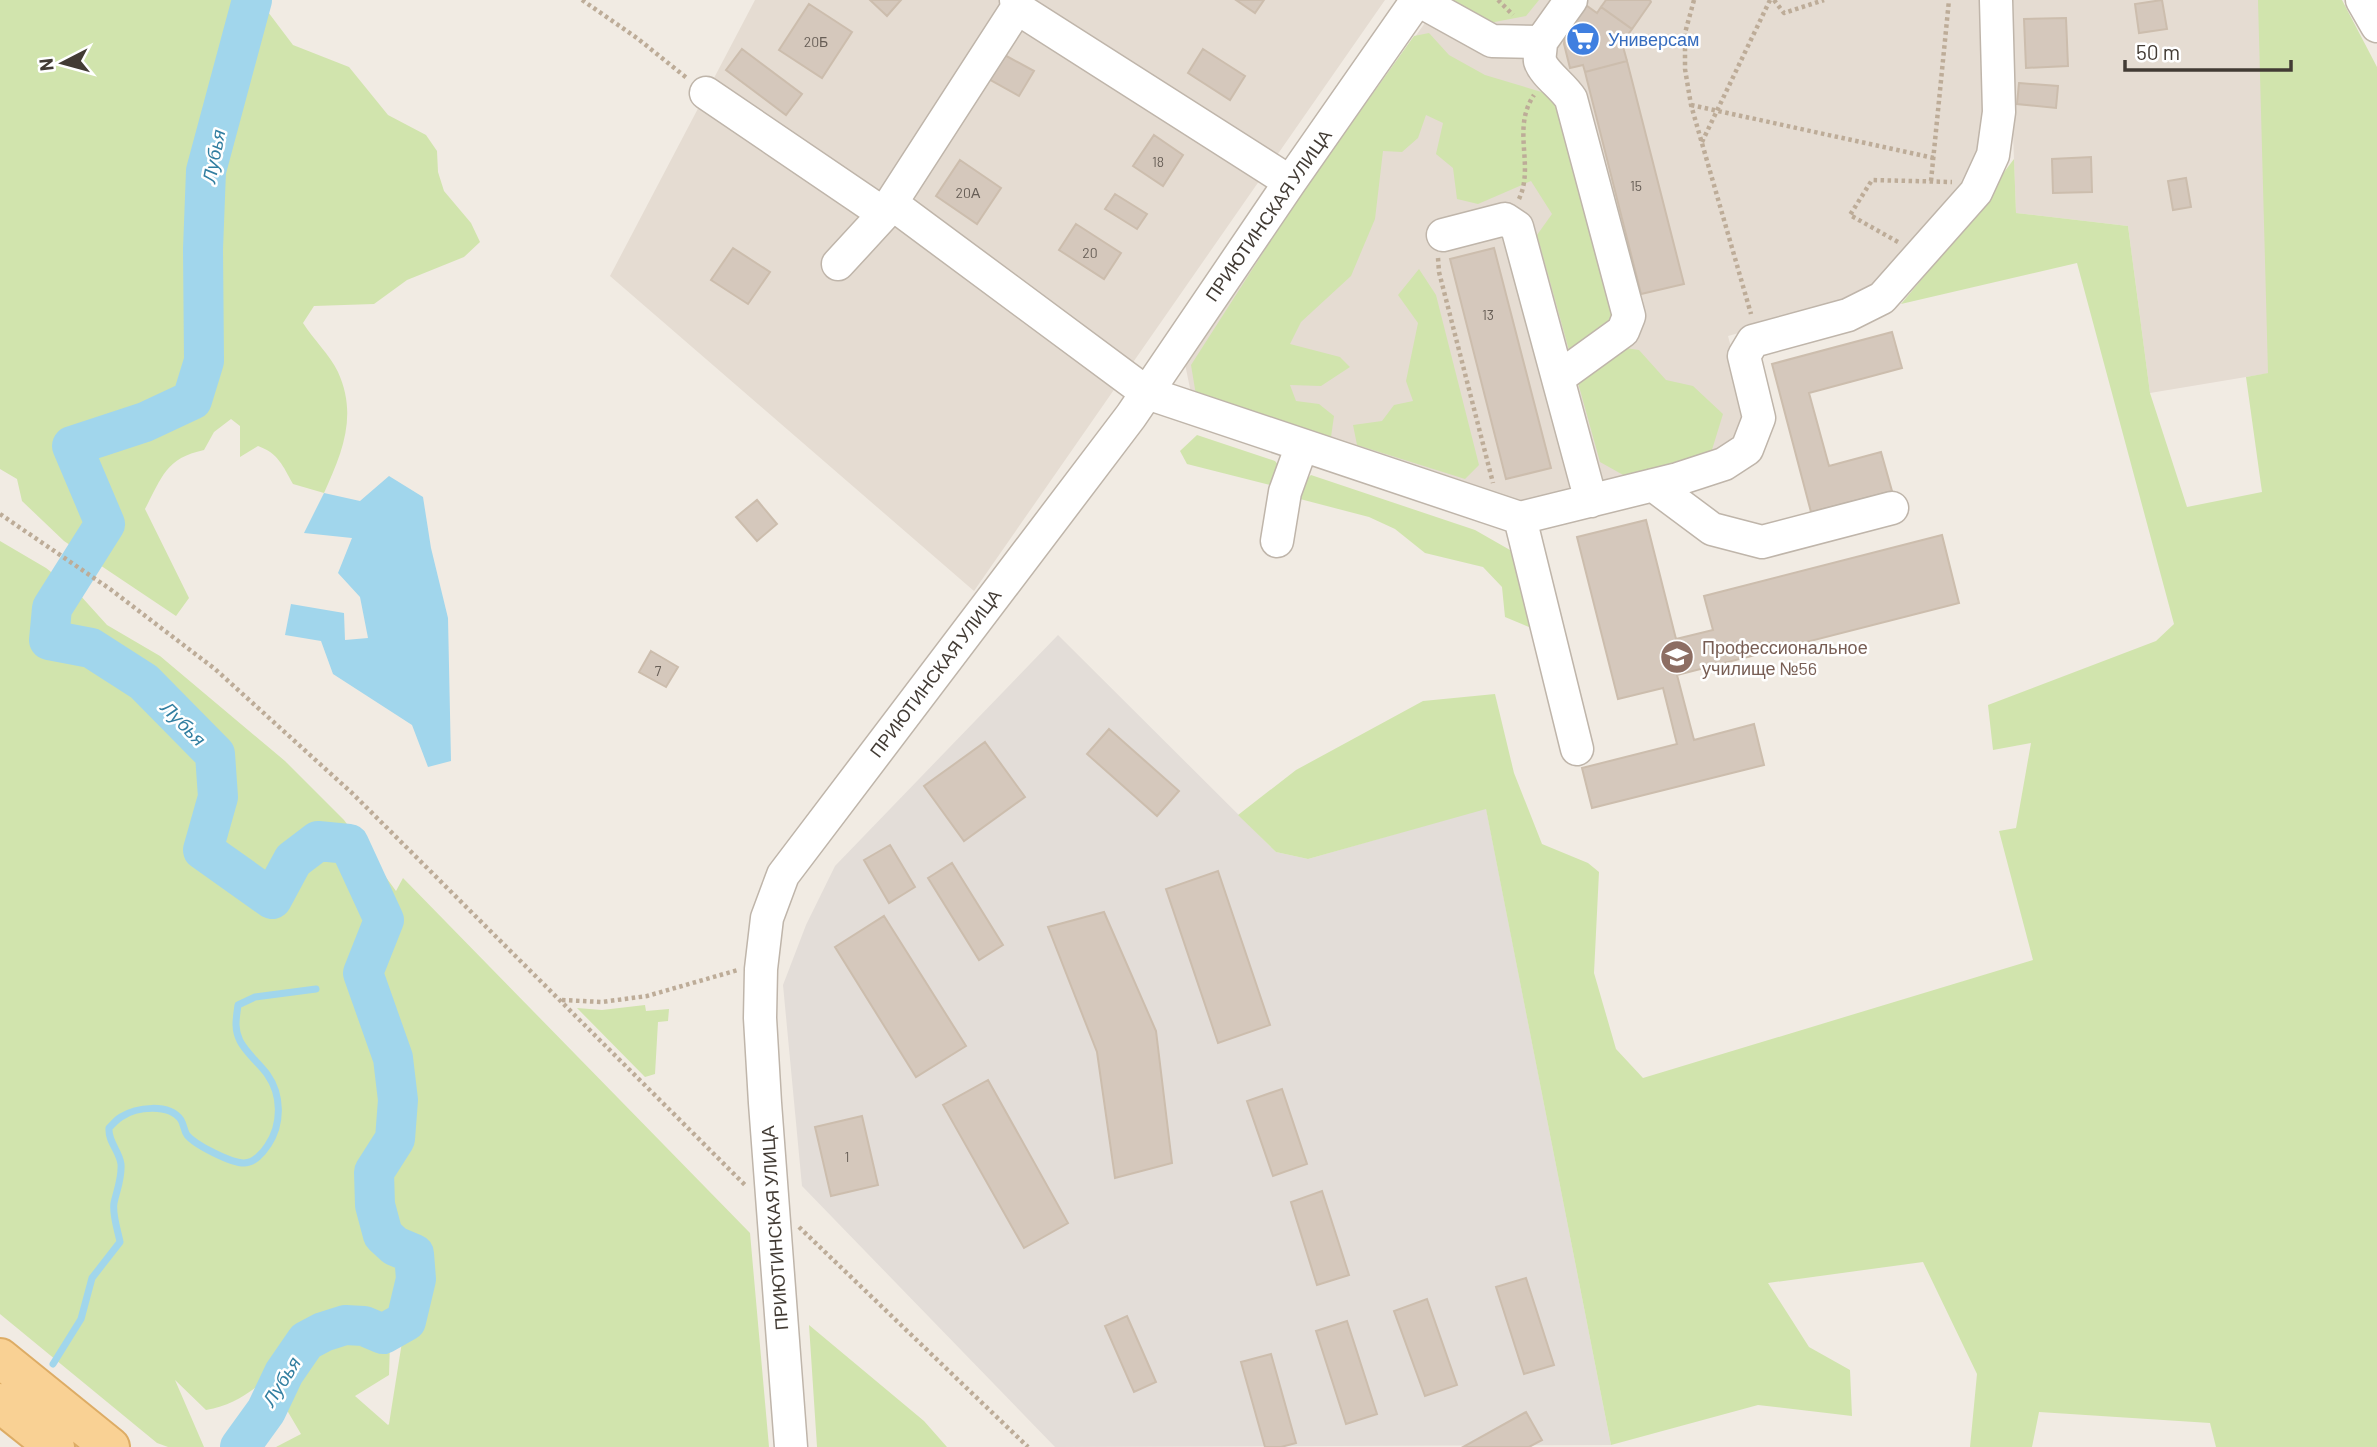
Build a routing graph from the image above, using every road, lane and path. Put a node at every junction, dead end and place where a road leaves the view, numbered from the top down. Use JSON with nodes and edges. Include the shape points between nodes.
{"nodes":[{"id":1,"x":582,"y":0,"type":"edge"},
{"id":2,"x":1417,"y":0,"type":"edge"},
{"id":3,"x":1571,"y":0,"type":"edge"},
{"id":4,"x":1694,"y":0,"type":"edge"},
{"id":5,"x":1772,"y":0,"type":"edge"},
{"id":6,"x":1824,"y":0,"type":"edge"},
{"id":7,"x":1949,"y":0,"type":"edge"},
{"id":8,"x":1996,"y":0,"type":"edge"},
{"id":9,"x":2362,"y":0,"type":"edge"},
{"id":10,"x":1017,"y":4,"type":"edge"},
{"id":11,"x":2377,"y":26,"type":"edge"},
{"id":12,"x":1541,"y":42,"type":"junction"},
{"id":13,"x":1550,"y":76,"type":"junction"},
{"id":14,"x":706,"y":93,"type":"joint"},
{"id":15,"x":1691,"y":105,"type":"junction"},
{"id":16,"x":1717,"y":110,"type":"junction"},
{"id":17,"x":1702,"y":142,"type":"junction"},
{"id":18,"x":1934,"y":158,"type":"junction"},
{"id":19,"x":1931,"y":181,"type":"junction"},
{"id":20,"x":1290,"y":182,"type":"junction"},
{"id":21,"x":1980,"y":183,"type":"junction"},
{"id":22,"x":887,"y":208,"type":"junction"},
{"id":23,"x":1505,"y":219,"type":"junction"},
{"id":24,"x":1443,"y":235,"type":"joint"},
{"id":25,"x":1920,"y":255,"type":"junction"},
{"id":26,"x":838,"y":264,"type":"dead end"},
{"id":27,"x":1758,"y":339,"type":"junction"},
{"id":28,"x":1558,"y":378,"type":"junction"},
{"id":29,"x":1147,"y":393,"type":"junction"},
{"id":30,"x":1302,"y":445,"type":"junction"},
{"id":31,"x":1653,"y":485,"type":"junction"},
{"id":32,"x":1591,"y":500,"type":"junction"},
{"id":33,"x":1892,"y":508,"type":"dead end"},
{"id":34,"x":0,"y":514,"type":"edge"},
{"id":35,"x":1510,"y":515,"type":"junction"},
{"id":36,"x":1277,"y":541,"type":"dead end"},
{"id":37,"x":1577,"y":749,"type":"dead end"},
{"id":38,"x":741,"y":968,"type":"dead end"},
{"id":39,"x":561,"y":1000,"type":"junction"},
{"id":40,"x":753,"y":1193,"type":"dead end"},
{"id":41,"x":789,"y":1221,"type":"dead end"},
{"id":42,"x":0,"y":1359,"type":"edge"},
{"id":43,"x":0,"y":1403,"type":"edge"},
{"id":44,"x":40,"y":1443,"type":"edge"},
{"id":45,"x":110,"y":1447,"type":"edge"},
{"id":46,"x":791,"y":1447,"type":"edge"},
{"id":47,"x":1028,"y":1447,"type":"edge"}],
"edges":[{"from":1,"to":14,"type":"path"},
{"from":2,"to":12,"type":"street","via":[[1492,41]]},
{"from":2,"to":20,"type":"street","name":"ПРИЮТИНСКАЯ УЛИЦА"},
{"from":3,"to":12,"type":"street"},
{"from":4,"to":15,"type":"path","via":[[1685,33]]},
{"from":5,"to":6,"type":"path","via":[[1784,13]]},
{"from":5,"to":16,"type":"path"},
{"from":7,"to":18,"type":"path"},
{"from":8,"to":21,"type":"street","via":[[1999,112],[1993,155]]},
{"from":9,"to":11,"type":"street"},
{"from":10,"to":20,"type":"street"},
{"from":10,"to":22,"type":"street"},
{"from":12,"to":13,"type":"street","via":[[1540,61]]},
{"from":13,"to":23,"type":"path","via":[[1531,98],[1522,133],[1526,165],[1521,195]]},
{"from":13,"to":28,"type":"street","via":[[1571,99],[1629,316],[1623,331]]},
{"from":14,"to":22,"type":"street"},
{"from":15,"to":16,"type":"path"},
{"from":15,"to":17,"type":"path"},
{"from":16,"to":17,"type":"path"},
{"from":16,"to":18,"type":"path"},
{"from":17,"to":27,"type":"path"},
{"from":18,"to":19,"type":"path"},
{"from":19,"to":21,"type":"path"},
{"from":19,"to":25,"type":"path","via":[[1872,180],[1850,215]]},
{"from":20,"to":29,"type":"street","name":"ПРИЮТИНСКАЯ УЛИЦА"},
{"from":21,"to":25,"type":"street"},
{"from":22,"to":26,"type":"street"},
{"from":22,"to":29,"type":"street"},
{"from":23,"to":24,"type":"street"},
{"from":23,"to":28,"type":"street","via":[[1517,227]]},
{"from":24,"to":35,"type":"path","via":[[1437,252],[1439,272]]},
{"from":25,"to":27,"type":"street","via":[[1882,299],[1848,315]]},
{"from":27,"to":31,"type":"street","via":[[1744,356],[1759,418],[1747,449],[1724,464]]},
{"from":28,"to":32,"type":"street"},
{"from":29,"to":30,"type":"street"},
{"from":29,"to":46,"type":"street","name":"ПРИЮТИНСКАЯ УЛИЦА","via":[[810,836],[783,875],[767,918],[761,1030]]},
{"from":30,"to":35,"type":"street"},
{"from":30,"to":36,"type":"street","via":[[1284,492]]},
{"from":31,"to":32,"type":"street"},
{"from":31,"to":33,"type":"street","via":[[1712,530],[1762,542]]},
{"from":32,"to":35,"type":"street"},
{"from":34,"to":39,"type":"path","via":[[215,669],[332,775]]},
{"from":35,"to":37,"type":"street"},
{"from":38,"to":39,"type":"path","via":[[647,996],[602,1002]]},
{"from":39,"to":40,"type":"path"},
{"from":41,"to":47,"type":"path"},
{"from":42,"to":45,"type":"main road"},
{"from":43,"to":44,"type":"main road"}]}
